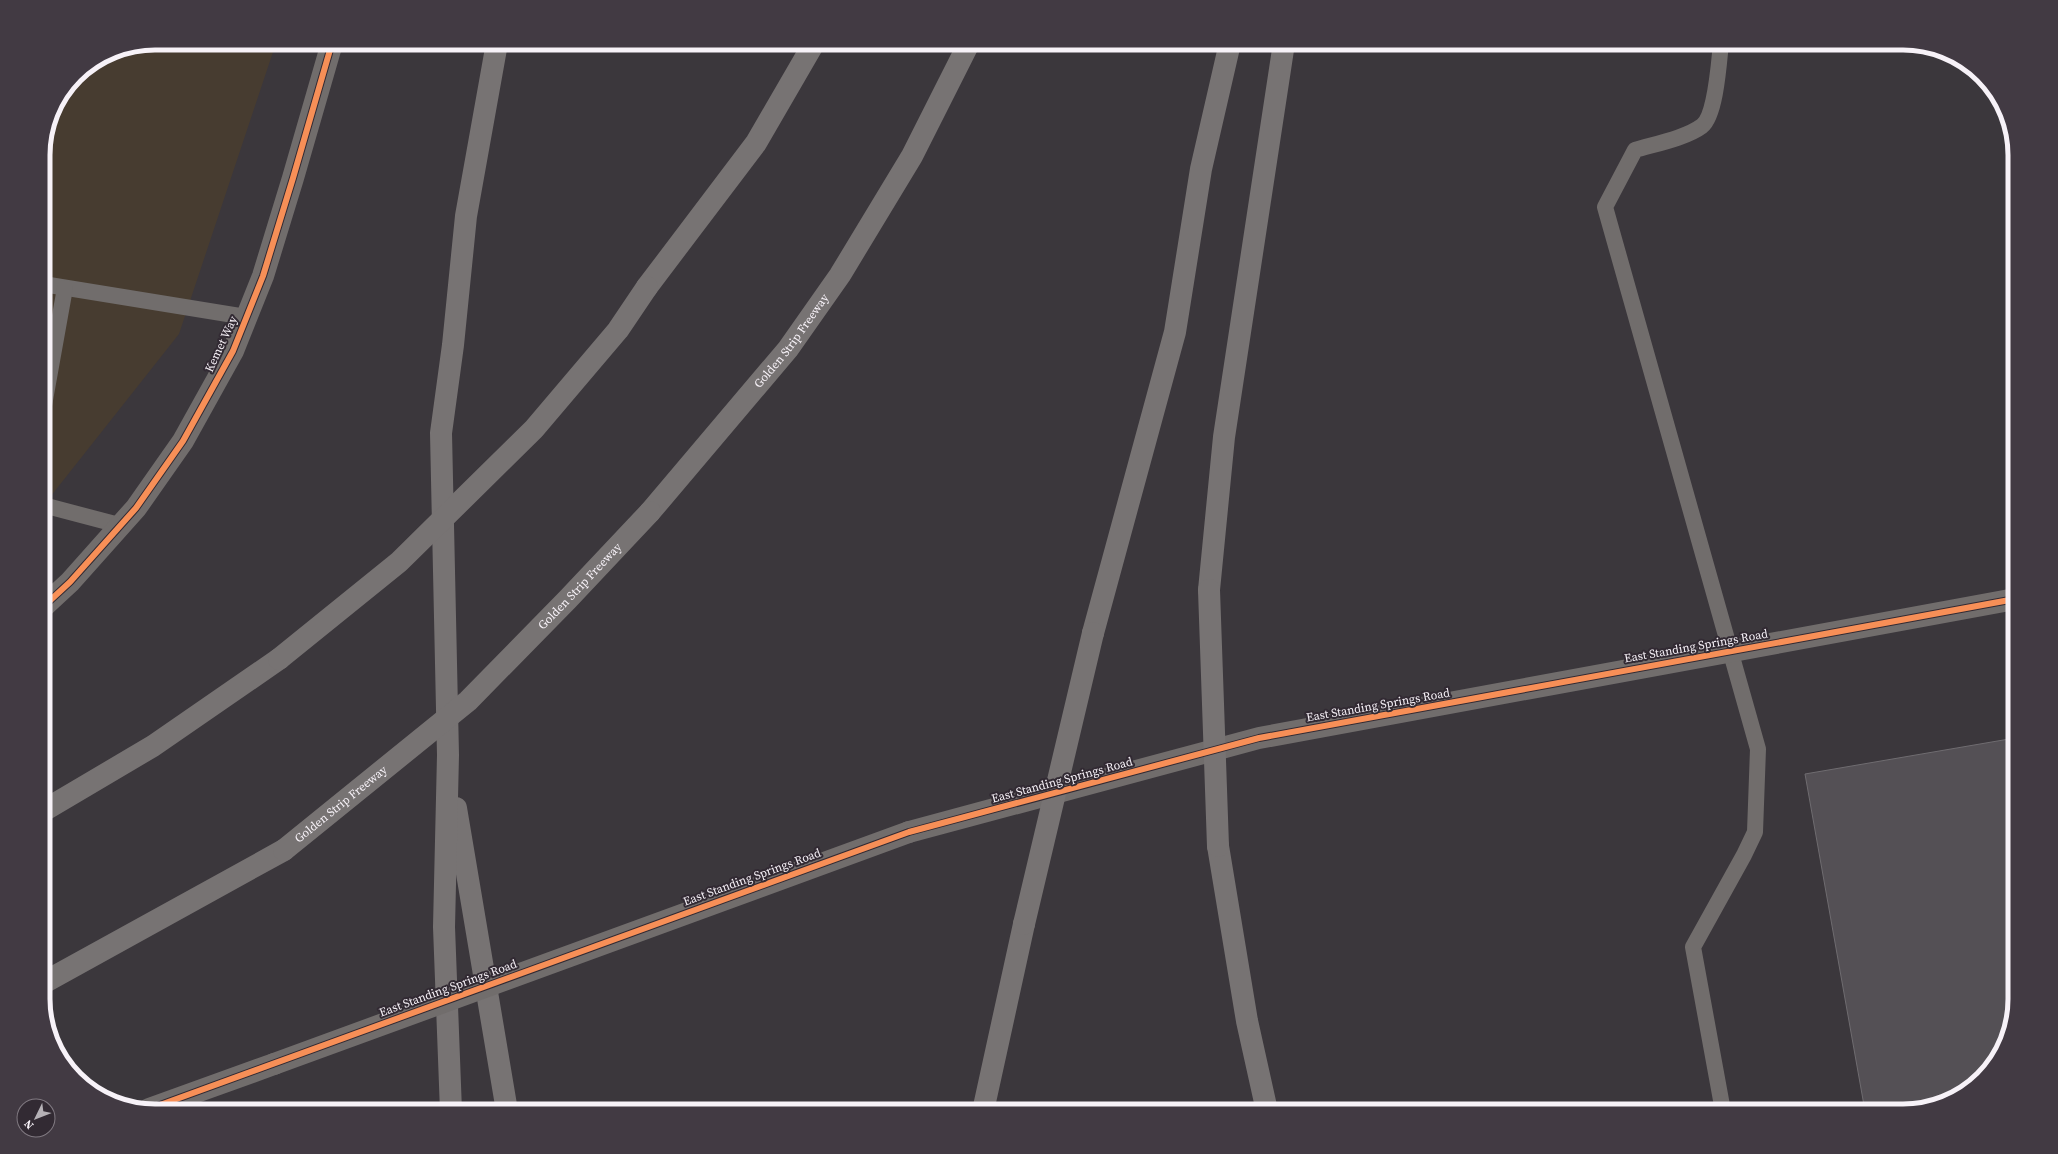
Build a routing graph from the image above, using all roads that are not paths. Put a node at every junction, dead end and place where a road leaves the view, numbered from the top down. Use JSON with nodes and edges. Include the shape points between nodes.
{"nodes":[{"id":1,"x":330,"y":50,"type":"edge"},
{"id":2,"x":496,"y":50,"type":"edge"},
{"id":3,"x":810,"y":50,"type":"edge"},
{"id":4,"x":965,"y":50,"type":"edge"},
{"id":5,"x":1228,"y":50,"type":"edge"},
{"id":6,"x":1283,"y":50,"type":"edge"},
{"id":7,"x":1720,"y":50,"type":"edge"},
{"id":8,"x":50,"y":285,"type":"edge"},
{"id":9,"x":65,"y":288,"type":"junction"},
{"id":10,"x":246,"y":317,"type":"junction"},
{"id":11,"x":50,"y":364,"type":"edge"},
{"id":12,"x":50,"y":507,"type":"edge"},
{"id":13,"x":119,"y":525,"type":"junction"},
{"id":14,"x":2008,"y":600,"type":"edge"},
{"id":15,"x":50,"y":601,"type":"edge"},
{"id":16,"x":1732,"y":651,"type":"junction"},
{"id":17,"x":448,"y":755,"type":"junction"},
{"id":18,"x":50,"y":806,"type":"edge"},
{"id":19,"x":50,"y":979,"type":"edge"},
{"id":20,"x":163,"y":1104,"type":"edge"},
{"id":21,"x":451,"y":1104,"type":"edge"},
{"id":22,"x":505,"y":1104,"type":"edge"},
{"id":23,"x":985,"y":1104,"type":"edge"},
{"id":24,"x":1265,"y":1104,"type":"edge"},
{"id":25,"x":1722,"y":1104,"type":"edge"}],
"edges":[{"from":1,"to":10,"type":"street","name":"Kemet Way","via":[[263,276]]},
{"from":2,"to":17,"type":"highway","via":[[466,216],[441,433]]},
{"from":3,"to":18,"type":"highway","bridge":true,"via":[[756,143],[647,287],[618,330],[534,429],[399,562],[279,659],[153,746]]},
{"from":4,"to":19,"type":"highway","name":"Golden Strip Freeway","bridge":true,"via":[[912,156],[840,275],[788,349],[650,512],[468,701],[284,850]]},
{"from":5,"to":23,"type":"highway","bridge":true,"via":[[1201,169],[1175,332],[1092,633],[1024,924]]},
{"from":6,"to":24,"type":"highway","bridge":true,"via":[[1224,437],[1209,590],[1218,846],[1247,1021]]},
{"from":7,"to":16,"type":"lane","via":[[1711,112],[1704,125],[1693,132],[1635,150],[1605,207]]},
{"from":8,"to":9,"type":"lane"},
{"from":9,"to":10,"type":"lane"},
{"from":9,"to":11,"type":"lane"},
{"from":10,"to":13,"type":"street","name":"Kemet Way","via":[[233,351],[183,441],[136,508]]},
{"from":12,"to":13,"type":"lane"},
{"from":13,"to":15,"type":"street","name":"Kemet Way","via":[[70,582]]},
{"from":14,"to":16,"type":"street","name":"East Standing Springs Road"},
{"from":16,"to":20,"type":"street","name":"East Standing Springs Road","bridge":true,"via":[[1258,738],[909,832]]},
{"from":16,"to":25,"type":"lane","via":[[1758,750],[1754,832],[1693,947]]},
{"from":17,"to":21,"type":"highway","via":[[444,927]]},
{"from":17,"to":22,"type":"highway"}]}
